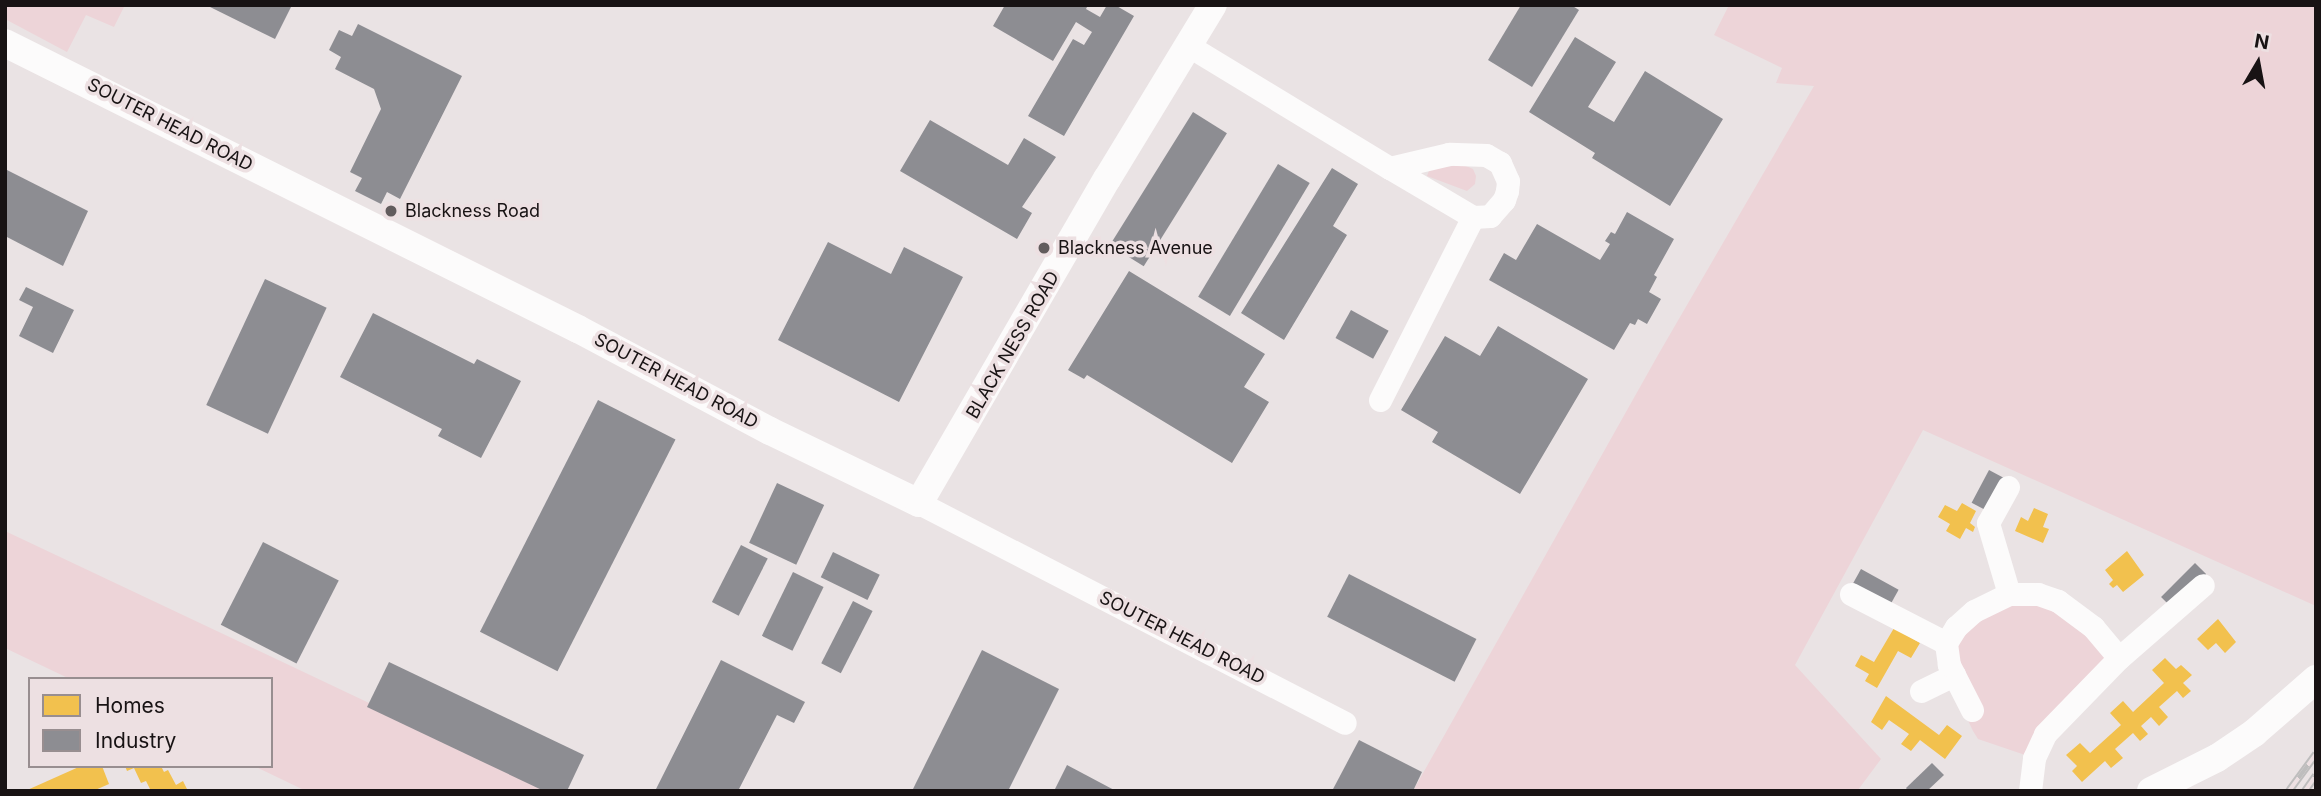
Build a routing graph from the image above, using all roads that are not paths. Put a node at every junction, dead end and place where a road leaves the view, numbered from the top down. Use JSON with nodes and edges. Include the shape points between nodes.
{"nodes":[{"id":1,"x":1213,"y":5,"type":"edge"},
{"id":2,"x":5,"y":43,"type":"edge"},
{"id":3,"x":1189,"y":46,"type":"junction"},
{"id":4,"x":1390,"y":168,"type":"junction"},
{"id":5,"x":1473,"y":217,"type":"junction"},
{"id":6,"x":1380,"y":400,"type":"dead end"},
{"id":7,"x":2008,"y":487,"type":"dead end"},
{"id":8,"x":919,"y":503,"type":"junction"},
{"id":9,"x":2203,"y":585,"type":"dead end"},
{"id":10,"x":1851,"y":594,"type":"dead end"},
{"id":11,"x":2009,"y":594,"type":"junction"},
{"id":12,"x":1946,"y":643,"type":"junction"},
{"id":13,"x":2119,"y":658,"type":"junction"},
{"id":14,"x":1954,"y":675,"type":"junction"},
{"id":15,"x":2316,"y":679,"type":"edge"},
{"id":16,"x":1921,"y":691,"type":"dead end"},
{"id":17,"x":1972,"y":710,"type":"dead end"},
{"id":18,"x":1345,"y":723,"type":"dead end"},
{"id":19,"x":2030,"y":791,"type":"edge"},
{"id":20,"x":2151,"y":791,"type":"edge"}],
"edges":[{"from":1,"to":3,"type":"street","name":"BLACK NESS ROAD"},
{"from":2,"to":8,"type":"street","name":"SOUTER HEAD ROAD"},
{"from":3,"to":4,"type":"street"},
{"from":3,"to":8,"type":"street","name":"BLACK NESS ROAD"},
{"from":4,"to":5,"type":"street"},
{"from":4,"to":5,"type":"street","via":[[1449,154],[1478,153],[1493,158],[1506,174],[1504,201],[1490,216]]},
{"from":5,"to":6,"type":"street"},
{"from":7,"to":11,"type":"street","via":[[1988,523]]},
{"from":8,"to":18,"type":"street","name":"SOUTER HEAD ROAD"},
{"from":9,"to":13,"type":"street"},
{"from":10,"to":12,"type":"street"},
{"from":11,"to":12,"type":"street","via":[[1974,611]]},
{"from":11,"to":13,"type":"street","via":[[2038,594],[2065,605],[2093,627]]},
{"from":12,"to":14,"type":"street"},
{"from":13,"to":19,"type":"street","via":[[2045,734],[2034,758]]},
{"from":14,"to":16,"type":"street"},
{"from":14,"to":17,"type":"street"},
{"from":15,"to":20,"type":"street","via":[[2254,733],[2217,758]]}]}
